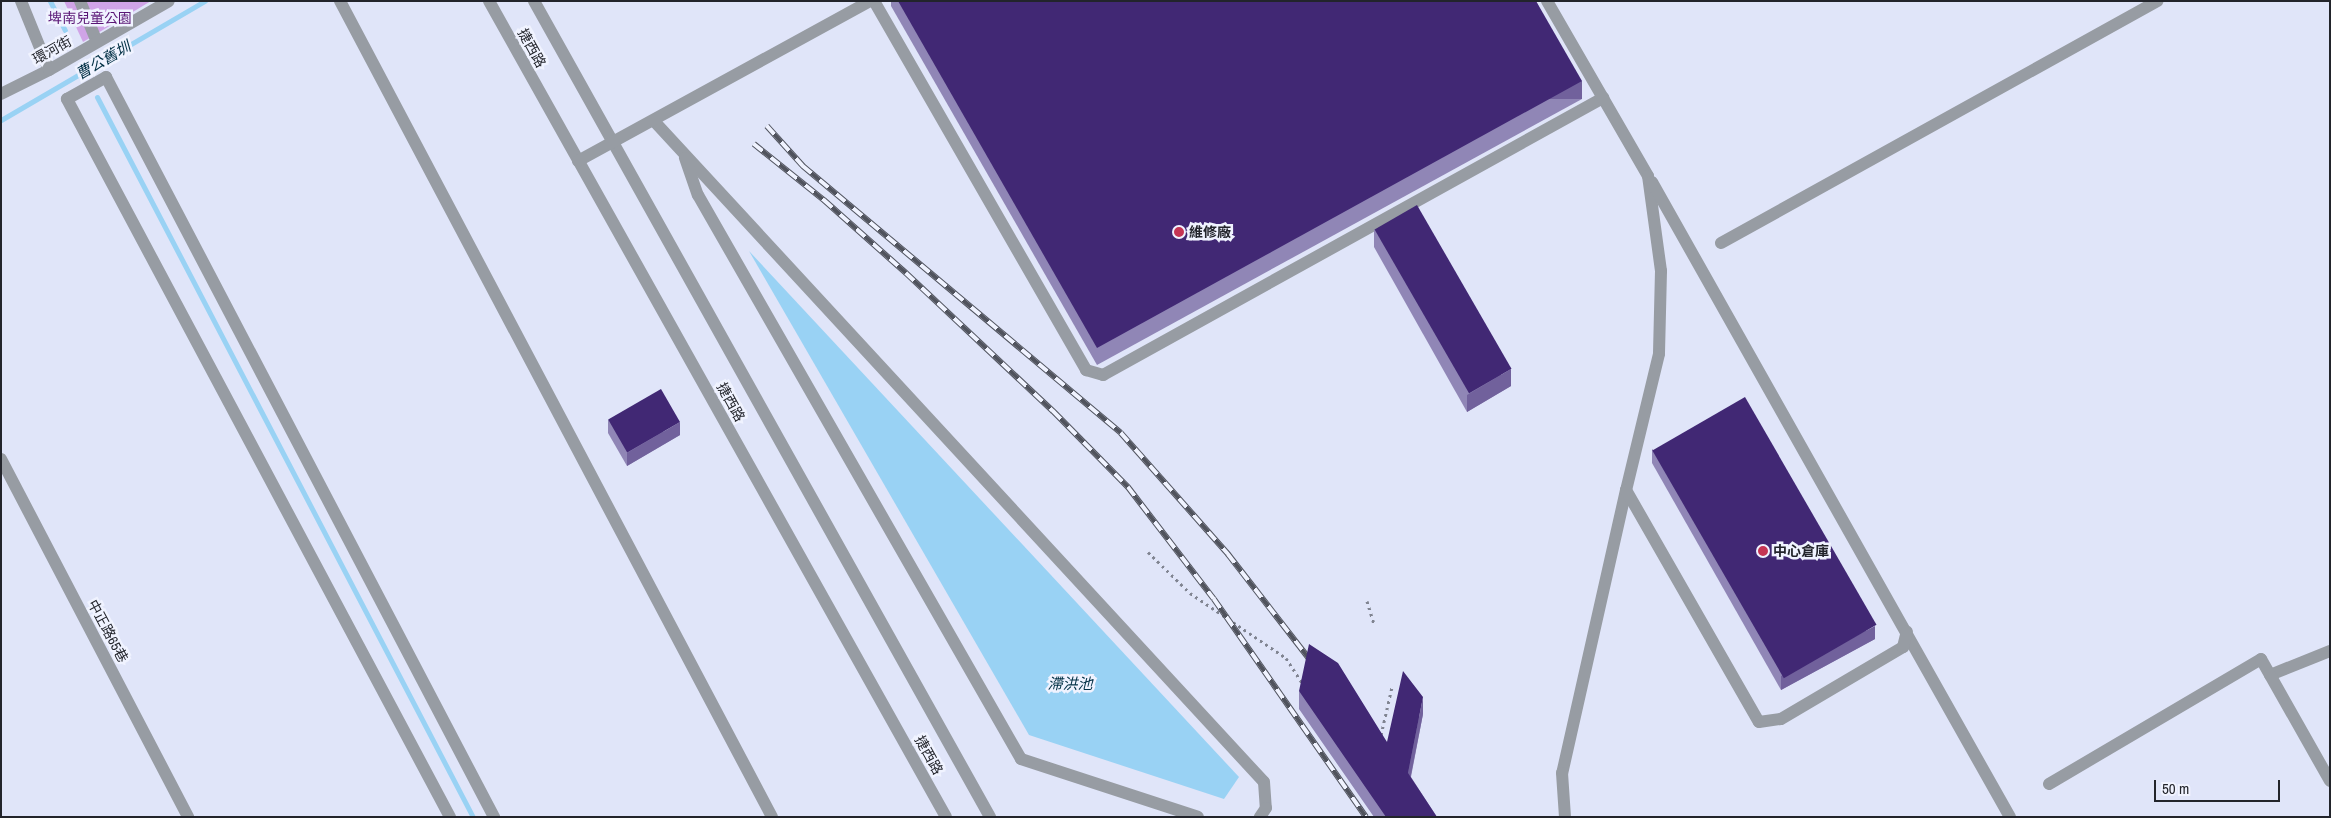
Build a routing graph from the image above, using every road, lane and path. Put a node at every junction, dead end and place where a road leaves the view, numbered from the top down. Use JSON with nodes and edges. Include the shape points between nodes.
{"nodes":[{"id":1,"x":21,"y":1,"type":"edge"},
{"id":2,"x":80,"y":1,"type":"edge"},
{"id":3,"x":169,"y":1,"type":"edge"},
{"id":4,"x":340,"y":1,"type":"edge"},
{"id":5,"x":489,"y":1,"type":"edge"},
{"id":6,"x":534,"y":1,"type":"edge"},
{"id":7,"x":870,"y":1,"type":"edge"},
{"id":8,"x":874,"y":1,"type":"edge"},
{"id":9,"x":1547,"y":1,"type":"edge"},
{"id":10,"x":2157,"y":1,"type":"edge"},
{"id":11,"x":98,"y":42,"type":"junction"},
{"id":12,"x":49,"y":70,"type":"junction"},
{"id":13,"x":1,"y":94,"type":"edge"},
{"id":14,"x":1603,"y":98,"type":"junction"},
{"id":15,"x":654,"y":121,"type":"junction"},
{"id":16,"x":611,"y":142,"type":"junction"},
{"id":17,"x":682,"y":151,"type":"junction"},
{"id":18,"x":578,"y":161,"type":"junction"},
{"id":19,"x":1648,"y":176,"type":"junction"},
{"id":20,"x":1721,"y":243,"type":"dead end"},
{"id":21,"x":1,"y":459,"type":"edge"},
{"id":22,"x":1626,"y":490,"type":"junction"},
{"id":23,"x":1148,"y":552,"type":"dead end"},
{"id":24,"x":1367,"y":601,"type":"dead end"},
{"id":25,"x":1374,"y":624,"type":"dead end"},
{"id":26,"x":1907,"y":632,"type":"junction"},
{"id":27,"x":2330,"y":651,"type":"edge"},
{"id":28,"x":2270,"y":675,"type":"junction"},
{"id":29,"x":1392,"y":687,"type":"dead end"},
{"id":30,"x":1307,"y":690,"type":"edge"},
{"id":31,"x":1381,"y":736,"type":"edge"},
{"id":32,"x":2330,"y":781,"type":"edge"},
{"id":33,"x":2049,"y":784,"type":"dead end"},
{"id":34,"x":188,"y":817,"type":"edge"},
{"id":35,"x":450,"y":817,"type":"edge"},
{"id":36,"x":494,"y":817,"type":"edge"},
{"id":37,"x":772,"y":817,"type":"edge"},
{"id":38,"x":946,"y":817,"type":"edge"},
{"id":39,"x":990,"y":817,"type":"edge"},
{"id":40,"x":1198,"y":817,"type":"edge"},
{"id":41,"x":1260,"y":817,"type":"edge"},
{"id":42,"x":1565,"y":817,"type":"edge"},
{"id":43,"x":2010,"y":817,"type":"edge"}],
"edges":[{"from":1,"to":12,"type":"street"},
{"from":2,"to":11,"type":"street"},
{"from":3,"to":11,"type":"street","name":"環河街"},
{"from":4,"to":37,"type":"street"},
{"from":5,"to":18,"type":"street","name":"捷西路"},
{"from":6,"to":16,"type":"street","name":"捷西路"},
{"from":7,"to":15,"type":"street"},
{"from":8,"to":14,"type":"street","via":[[1086,370],[1104,375]]},
{"from":9,"to":14,"type":"street"},
{"from":10,"to":20,"type":"street"},
{"from":11,"to":12,"type":"street","name":"環河街"},
{"from":12,"to":13,"type":"street","name":"環河街"},
{"from":14,"to":19,"type":"street"},
{"from":15,"to":16,"type":"street"},
{"from":15,"to":17,"type":"street"},
{"from":16,"to":18,"type":"street"},
{"from":16,"to":39,"type":"street","name":"捷西路"},
{"from":17,"to":40,"type":"street","via":[[698,195],[1020,759]]},
{"from":17,"to":41,"type":"street","via":[[1264,782],[1266,808]]},
{"from":18,"to":38,"type":"street","name":"捷西路"},
{"from":19,"to":22,"type":"street","via":[[1661,271],[1659,354]]},
{"from":19,"to":26,"type":"street"},
{"from":21,"to":34,"type":"street","name":"中正路65巷"},
{"from":22,"to":26,"type":"street","via":[[1759,722],[1781,719],[1903,647]]},
{"from":22,"to":42,"type":"street","via":[[1562,773]]},
{"from":23,"to":30,"type":"path","via":[[1190,593],[1286,658]]},
{"from":24,"to":25,"type":"path"},
{"from":26,"to":43,"type":"street"},
{"from":27,"to":28,"type":"street"},
{"from":28,"to":32,"type":"street"},
{"from":28,"to":33,"type":"street","via":[[2260,658]]},
{"from":29,"to":31,"type":"path"},
{"from":35,"to":36,"type":"street","via":[[67,99],[106,77]]}]}
